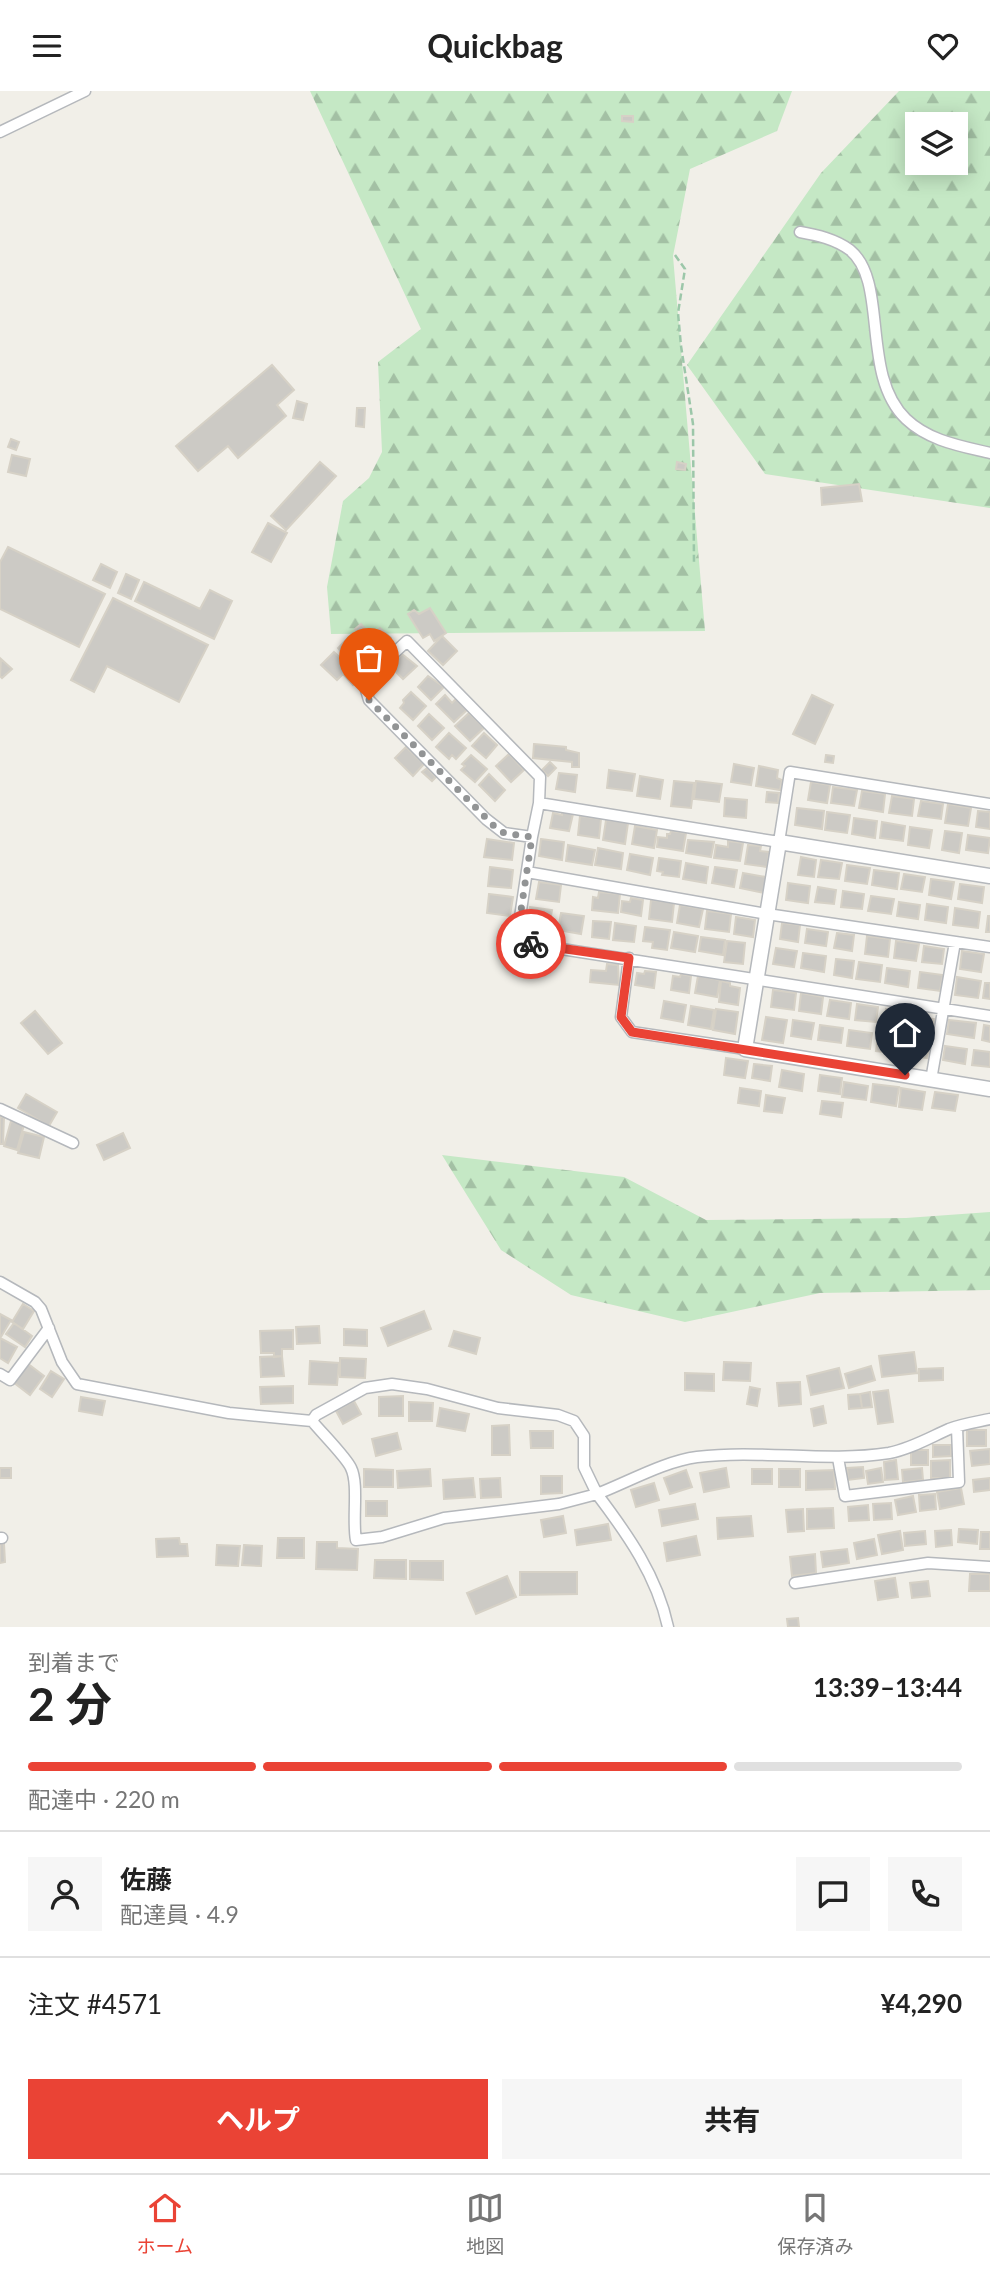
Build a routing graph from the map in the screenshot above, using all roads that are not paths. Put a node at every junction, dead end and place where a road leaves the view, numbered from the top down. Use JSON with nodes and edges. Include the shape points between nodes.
{"nodes":[{"id":1,"x":85,"y":91,"type":"edge"},
{"id":2,"x":0,"y":132,"type":"edge"},
{"id":3,"x":800,"y":232,"type":"dead end"},
{"id":4,"x":990,"y":453,"type":"edge"},
{"id":5,"x":539,"y":803,"type":"junction"},
{"id":6,"x":990,"y":804,"type":"edge"},
{"id":7,"x":532,"y":837,"type":"junction"},
{"id":8,"x":779,"y":842,"type":"junction"},
{"id":9,"x":527,"y":872,"type":"junction"},
{"id":10,"x":990,"y":876,"type":"edge"},
{"id":11,"x":767,"y":913,"type":"junction"},
{"id":12,"x":955,"y":942,"type":"junction"},
{"id":13,"x":990,"y":947,"type":"edge"},
{"id":14,"x":629,"y":958,"type":"junction"},
{"id":15,"x":756,"y":978,"type":"junction"},
{"id":16,"x":943,"y":1009,"type":"junction"},
{"id":17,"x":990,"y":1016,"type":"edge"},
{"id":18,"x":745,"y":1049,"type":"junction"},
{"id":19,"x":931,"y":1080,"type":"junction"},
{"id":20,"x":990,"y":1089,"type":"edge"},
{"id":21,"x":0,"y":1109,"type":"edge"},
{"id":22,"x":74,"y":1143,"type":"dead end"},
{"id":23,"x":0,"y":1282,"type":"edge"},
{"id":24,"x":49,"y":1328,"type":"junction"},
{"id":25,"x":0,"y":1374,"type":"edge"},
{"id":26,"x":990,"y":1419,"type":"edge"},
{"id":27,"x":312,"y":1421,"type":"junction"},
{"id":28,"x":957,"y":1427,"type":"junction"},
{"id":29,"x":838,"y":1458,"type":"junction"},
{"id":30,"x":597,"y":1494,"type":"junction"},
{"id":31,"x":990,"y":1567,"type":"edge"},
{"id":32,"x":795,"y":1583,"type":"dead end"},
{"id":33,"x":668,"y":1627,"type":"edge"}],
"edges":[{"from":1,"to":2,"type":"street"},
{"from":3,"to":4,"type":"street","via":[[825,237],[860,260],[869,283],[879,362],[888,393],[906,419],[929,435]]},
{"from":5,"to":7,"type":"street"},
{"from":5,"to":7,"type":"street","via":[[540,777],[407,641],[366,679],[369,700],[486,819],[504,833]]},
{"from":5,"to":8,"type":"street"},
{"from":6,"to":8,"type":"street","via":[[790,772]]},
{"from":7,"to":9,"type":"street"},
{"from":8,"to":10,"type":"street"},
{"from":8,"to":11,"type":"street"},
{"from":9,"to":11,"type":"street"},
{"from":9,"to":14,"type":"street","via":[[517,937],[523,943]]},
{"from":11,"to":12,"type":"street"},
{"from":11,"to":15,"type":"street"},
{"from":12,"to":13,"type":"street"},
{"from":12,"to":16,"type":"street"},
{"from":14,"to":15,"type":"street"},
{"from":14,"to":18,"type":"street","via":[[621,1017],[632,1032]]},
{"from":15,"to":16,"type":"street"},
{"from":15,"to":18,"type":"street"},
{"from":16,"to":17,"type":"street"},
{"from":16,"to":19,"type":"street"},
{"from":18,"to":19,"type":"street"},
{"from":19,"to":20,"type":"street"},
{"from":21,"to":22,"type":"street"},
{"from":23,"to":24,"type":"street","via":[[35,1302]]},
{"from":24,"to":25,"type":"street","via":[[10,1380]]},
{"from":24,"to":27,"type":"street","via":[[62,1362],[77,1384],[229,1413]]},
{"from":26,"to":28,"type":"street"},
{"from":27,"to":30,"type":"street","via":[[365,1388],[392,1384],[498,1409],[558,1415],[574,1421],[584,1436],[584,1467]]},
{"from":27,"to":30,"type":"street","via":[[351,1468],[356,1540],[444,1518],[559,1504]]},
{"from":28,"to":29,"type":"street","via":[[892,1452]]},
{"from":28,"to":29,"type":"street","via":[[959,1482],[845,1496]]},
{"from":29,"to":30,"type":"street","via":[[696,1457]]},
{"from":30,"to":33,"type":"street","via":[[635,1545],[657,1588]]},
{"from":31,"to":32,"type":"street","via":[[928,1563]]}]}
